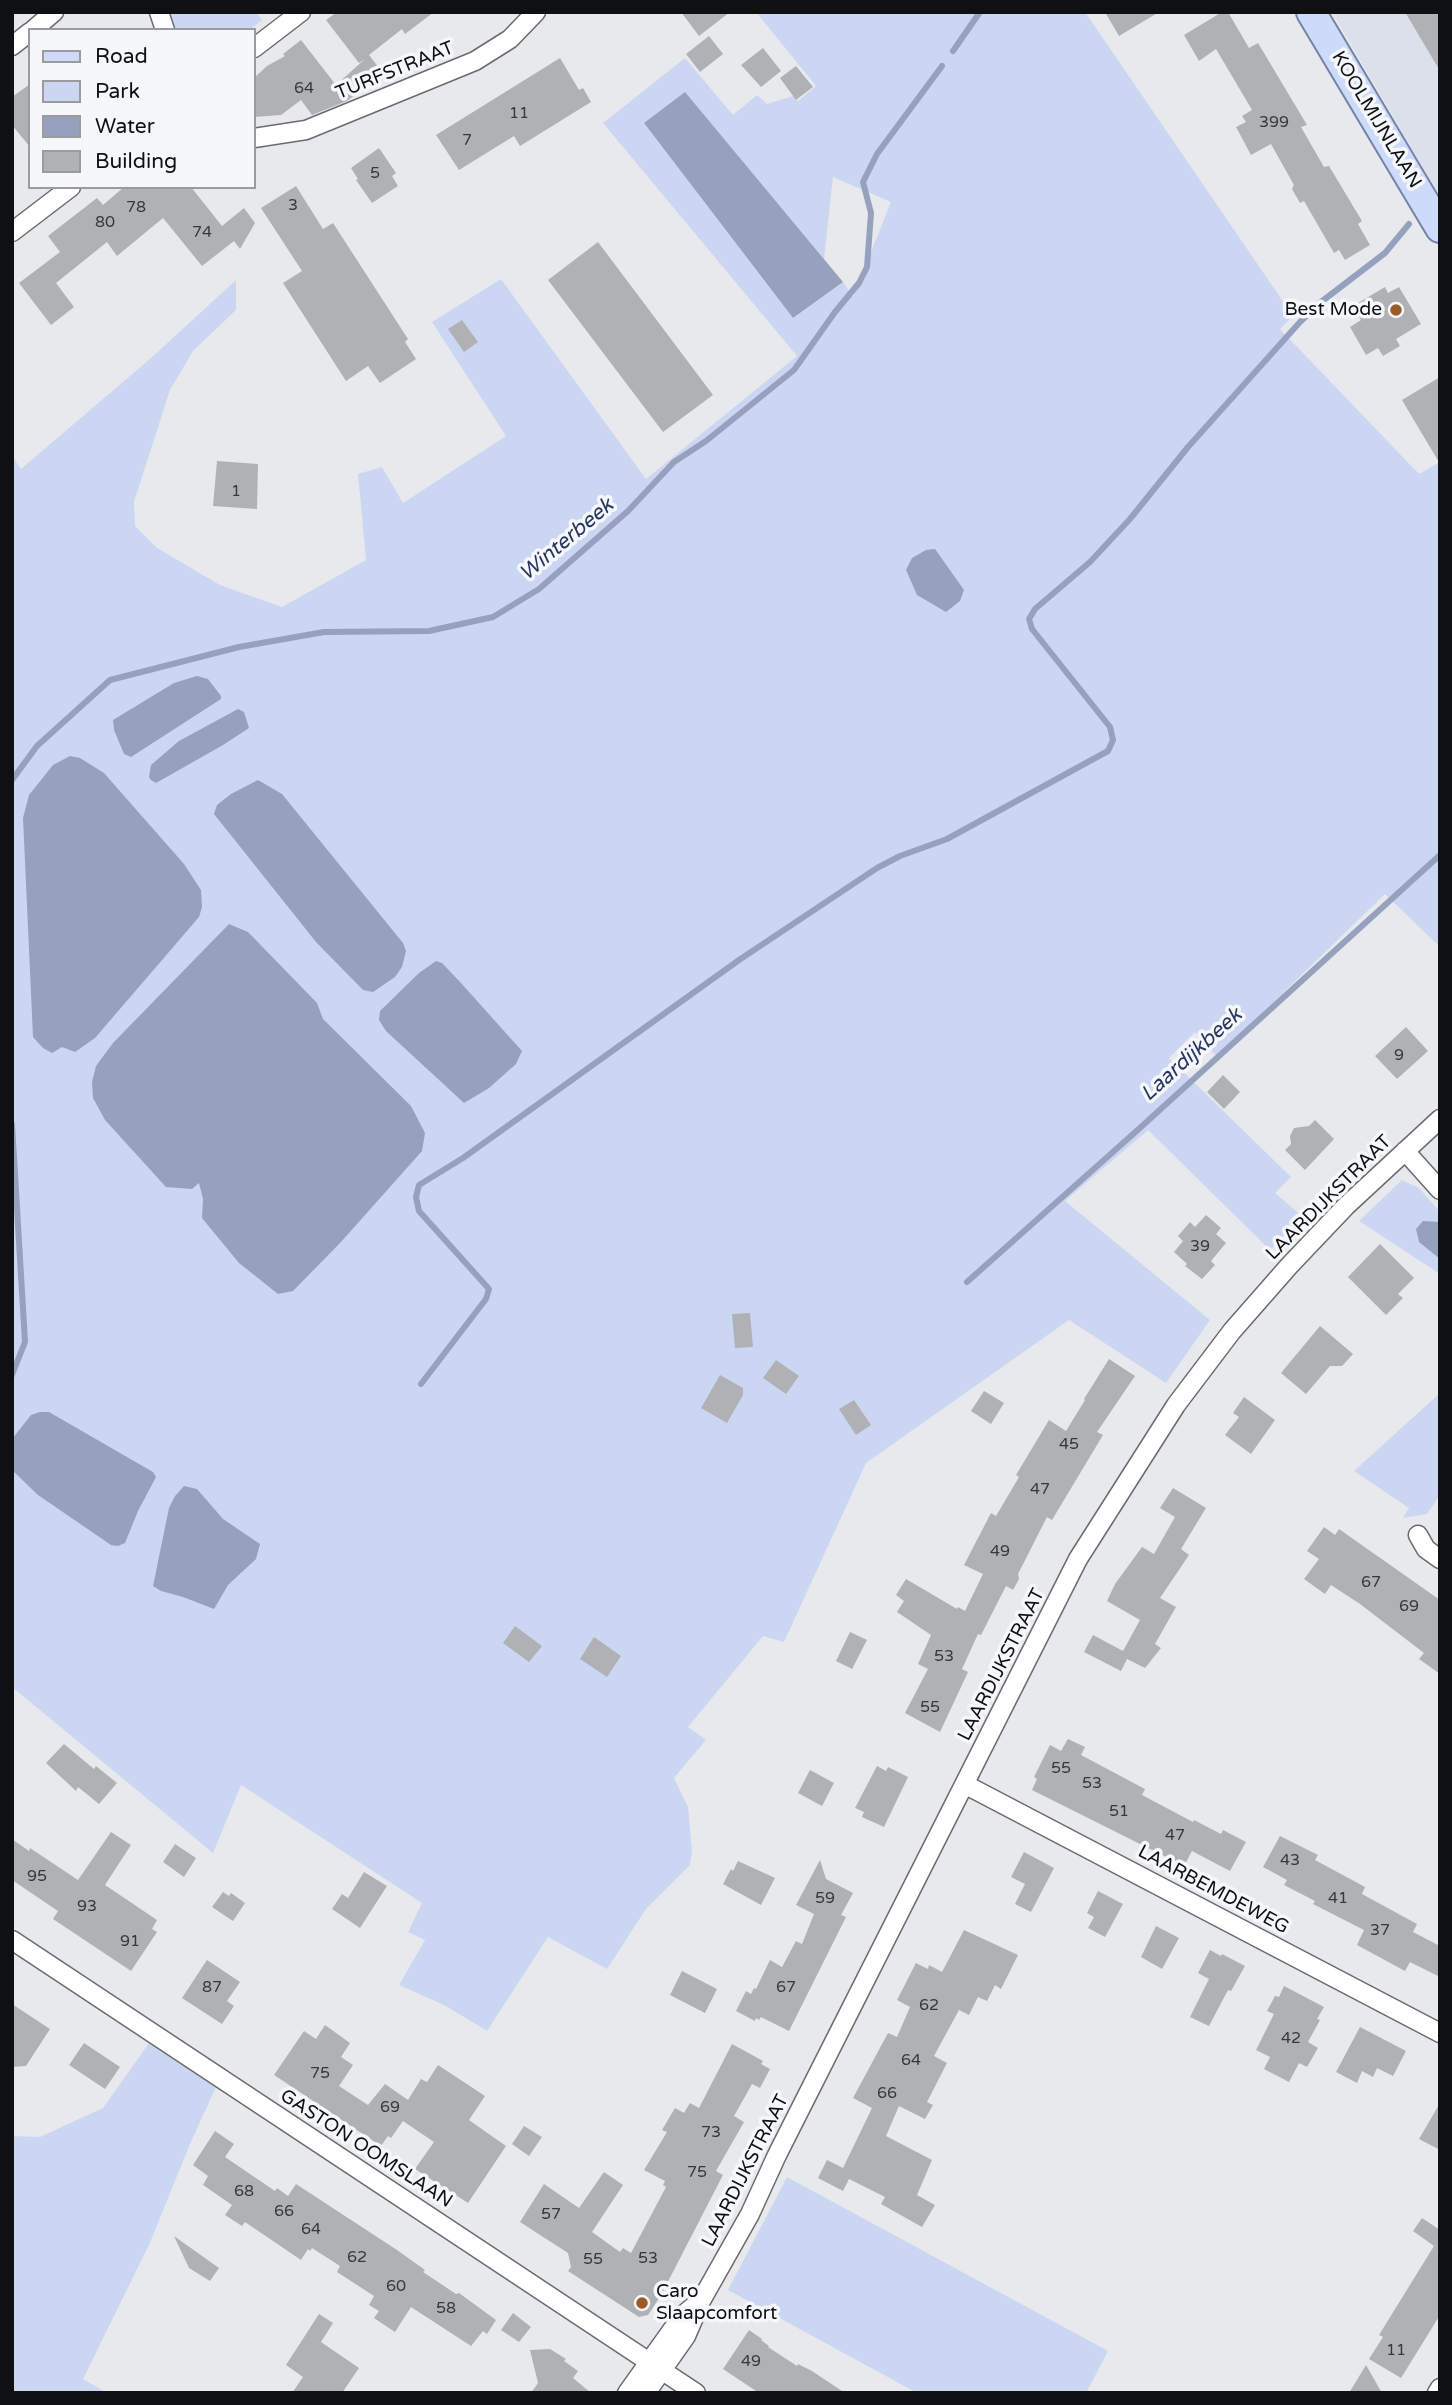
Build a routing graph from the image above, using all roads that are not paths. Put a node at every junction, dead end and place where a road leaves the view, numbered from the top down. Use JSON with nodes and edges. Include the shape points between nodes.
{"nodes":[{"id":1,"x":54,"y":12,"type":"edge"},
{"id":2,"x":301,"y":12,"type":"edge"},
{"id":3,"x":536,"y":12,"type":"edge"},
{"id":4,"x":1311,"y":12,"type":"edge"},
{"id":5,"x":35,"y":28,"type":"edge"},
{"id":6,"x":28,"y":33,"type":"edge"},
{"id":7,"x":12,"y":46,"type":"edge"},
{"id":8,"x":256,"y":46,"type":"edge"},
{"id":9,"x":256,"y":138,"type":"edge"},
{"id":10,"x":69,"y":189,"type":"edge"},
{"id":11,"x":1440,"y":228,"type":"edge"},
{"id":12,"x":12,"y":232,"type":"edge"},
{"id":13,"x":1440,"y":1119,"type":"edge"},
{"id":14,"x":1405,"y":1151,"type":"junction"},
{"id":15,"x":1440,"y":1190,"type":"edge"},
{"id":16,"x":1418,"y":1535,"type":"dead end"},
{"id":17,"x":1440,"y":1559,"type":"edge"},
{"id":18,"x":966,"y":1785,"type":"junction"},
{"id":19,"x":12,"y":1940,"type":"edge"},
{"id":20,"x":1440,"y":2033,"type":"edge"},
{"id":21,"x":656,"y":2366,"type":"junction"},
{"id":22,"x":1440,"y":2388,"type":"edge"},
{"id":23,"x":627,"y":2393,"type":"edge"},
{"id":24,"x":646,"y":2393,"type":"edge"},
{"id":25,"x":696,"y":2393,"type":"edge"},
{"id":26,"x":1437,"y":2393,"type":"edge"}],
"edges":[{"from":1,"to":5,"type":"street"},
{"from":2,"to":8,"type":"street"},
{"from":3,"to":9,"type":"street","name":"TURFSTRAAT","via":[[510,39],[475,61],[306,130]]},
{"from":4,"to":11,"type":"main road","name":"KOOLMIJNLAAN"},
{"from":6,"to":7,"type":"street"},
{"from":10,"to":12,"type":"street"},
{"from":13,"to":14,"type":"street","name":"LAARDIJKSTRAAT"},
{"from":14,"to":15,"type":"street"},
{"from":14,"to":18,"type":"street","name":"LAARDIJKSTRAAT","via":[[1289,1266],[1176,1405],[1078,1559]]},
{"from":16,"to":17,"type":"street","via":[[1426,1549]]},
{"from":18,"to":20,"type":"street","name":"LAARBEMDEWEG"},
{"from":18,"to":21,"type":"street","name":"LAARDIJKSTRAAT","via":[[686,2336]]},
{"from":19,"to":21,"type":"street","name":"GASTON OOMSLAAN"},
{"from":21,"to":23,"type":"street"},
{"from":21,"to":24,"type":"street"},
{"from":21,"to":25,"type":"street","name":"GASTON OOMSLAAN"},
{"from":22,"to":26,"type":"street"}]}
